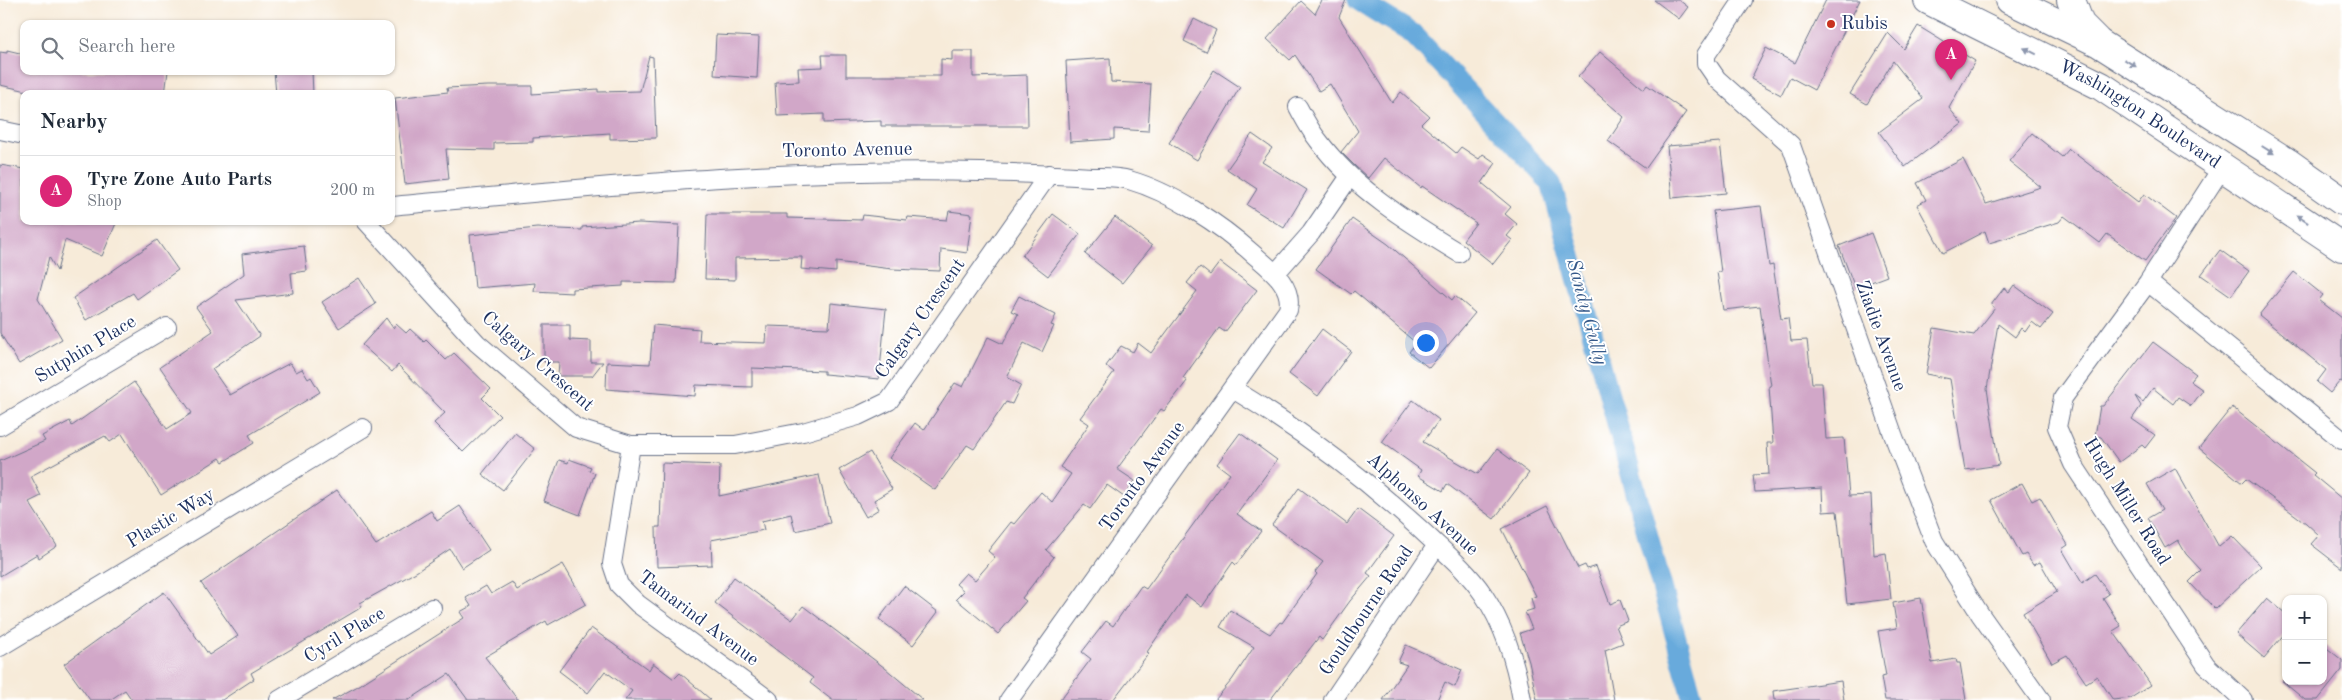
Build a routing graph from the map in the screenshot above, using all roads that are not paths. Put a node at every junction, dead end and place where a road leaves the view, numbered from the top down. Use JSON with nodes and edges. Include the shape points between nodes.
{"nodes":[{"id":1,"x":1742,"y":0,"type":"edge"},
{"id":2,"x":2010,"y":0,"type":"edge"},
{"id":3,"x":2071,"y":0,"type":"edge"},
{"id":4,"x":1948,"y":4,"type":"edge"},
{"id":5,"x":2098,"y":43,"type":"junction"},
{"id":6,"x":1298,"y":107,"type":"dead end"},
{"id":7,"x":0,"y":130,"type":"edge"},
{"id":8,"x":20,"y":134,"type":"edge"},
{"id":9,"x":2223,"y":166,"type":"junction"},
{"id":10,"x":1049,"y":174,"type":"junction"},
{"id":11,"x":1350,"y":176,"type":"junction"},
{"id":12,"x":2342,"y":201,"type":"edge"},
{"id":13,"x":395,"y":206,"type":"edge"},
{"id":14,"x":370,"y":225,"type":"edge"},
{"id":15,"x":2342,"y":247,"type":"edge"},
{"id":16,"x":1459,"y":253,"type":"dead end"},
{"id":17,"x":1275,"y":274,"type":"junction"},
{"id":18,"x":2148,"y":282,"type":"junction"},
{"id":19,"x":167,"y":327,"type":"dead end"},
{"id":20,"x":1233,"y":389,"type":"junction"},
{"id":21,"x":0,"y":426,"type":"edge"},
{"id":22,"x":363,"y":428,"type":"dead end"},
{"id":23,"x":2342,"y":440,"type":"edge"},
{"id":24,"x":631,"y":445,"type":"junction"},
{"id":25,"x":1437,"y":545,"type":"junction"},
{"id":26,"x":432,"y":608,"type":"dead end"},
{"id":27,"x":0,"y":647,"type":"edge"},
{"id":28,"x":279,"y":700,"type":"edge"},
{"id":29,"x":770,"y":700,"type":"edge"},
{"id":30,"x":1009,"y":700,"type":"edge"},
{"id":31,"x":1333,"y":700,"type":"edge"},
{"id":32,"x":1522,"y":700,"type":"edge"},
{"id":33,"x":2041,"y":700,"type":"edge"},
{"id":34,"x":2243,"y":700,"type":"edge"}],
"edges":[{"from":1,"to":33,"type":"street","name":"Ziadie Avenue","via":[[1706,55],[1706,64],[1711,74],[1791,145],[1934,541],[1980,614]]},
{"from":2,"to":5,"type":"highway","name":"Washington Boulevard"},
{"from":3,"to":5,"type":"highway","via":[[2080,24]]},
{"from":9,"to":4,"type":"highway","name":"Washington Boulevard","one_way":true,"via":[[2101,86]]},
{"from":5,"to":12,"type":"highway","name":"Washington Boulevard","one_way":true,"via":[[2287,162]]},
{"from":6,"to":11,"type":"street","via":[[1317,140]]},
{"from":7,"to":8,"type":"street"},
{"from":15,"to":9,"type":"highway","name":"Washington Boulevard","one_way":true},
{"from":9,"to":18,"type":"street","name":"Hugh Miller Road"},
{"from":10,"to":13,"type":"street","name":"Toronto Avenue","via":[[810,172],[646,182]]},
{"from":10,"to":17,"type":"street","name":"Toronto Avenue","via":[[1128,179],[1175,198],[1246,248]]},
{"from":10,"to":24,"type":"street","name":"Calgary Crescent","via":[[889,401],[858,416],[803,432],[735,445]]},
{"from":11,"to":16,"type":"street","via":[[1404,220]]},
{"from":11,"to":17,"type":"street","via":[[1310,233]]},
{"from":14,"to":24,"type":"street","name":"Calgary Crescent","via":[[477,342],[539,397],[576,428]]},
{"from":17,"to":20,"type":"street","name":"Toronto Avenue","via":[[1288,291],[1288,310]]},
{"from":18,"to":23,"type":"street"},
{"from":18,"to":34,"type":"street","name":"Hugh Miller Road","via":[[2063,398],[2058,427],[2073,464],[2206,665]]},
{"from":19,"to":21,"type":"street","name":"Sutphin Place"},
{"from":20,"to":25,"type":"street","name":"Alphonso Avenue","via":[[1289,423],[1342,462]]},
{"from":20,"to":30,"type":"street","name":"Toronto Avenue"},
{"from":22,"to":27,"type":"street","name":"Plastic Way"},
{"from":24,"to":29,"type":"street","name":"Tamarind Avenue","via":[[612,564],[619,585],[638,604]]},
{"from":25,"to":31,"type":"street","name":"Gouldbourne Road"},
{"from":25,"to":32,"type":"street","name":"Alphonso Avenue","via":[[1484,595],[1505,636]]},
{"from":26,"to":28,"type":"street","name":"Cyril Place"}]}
